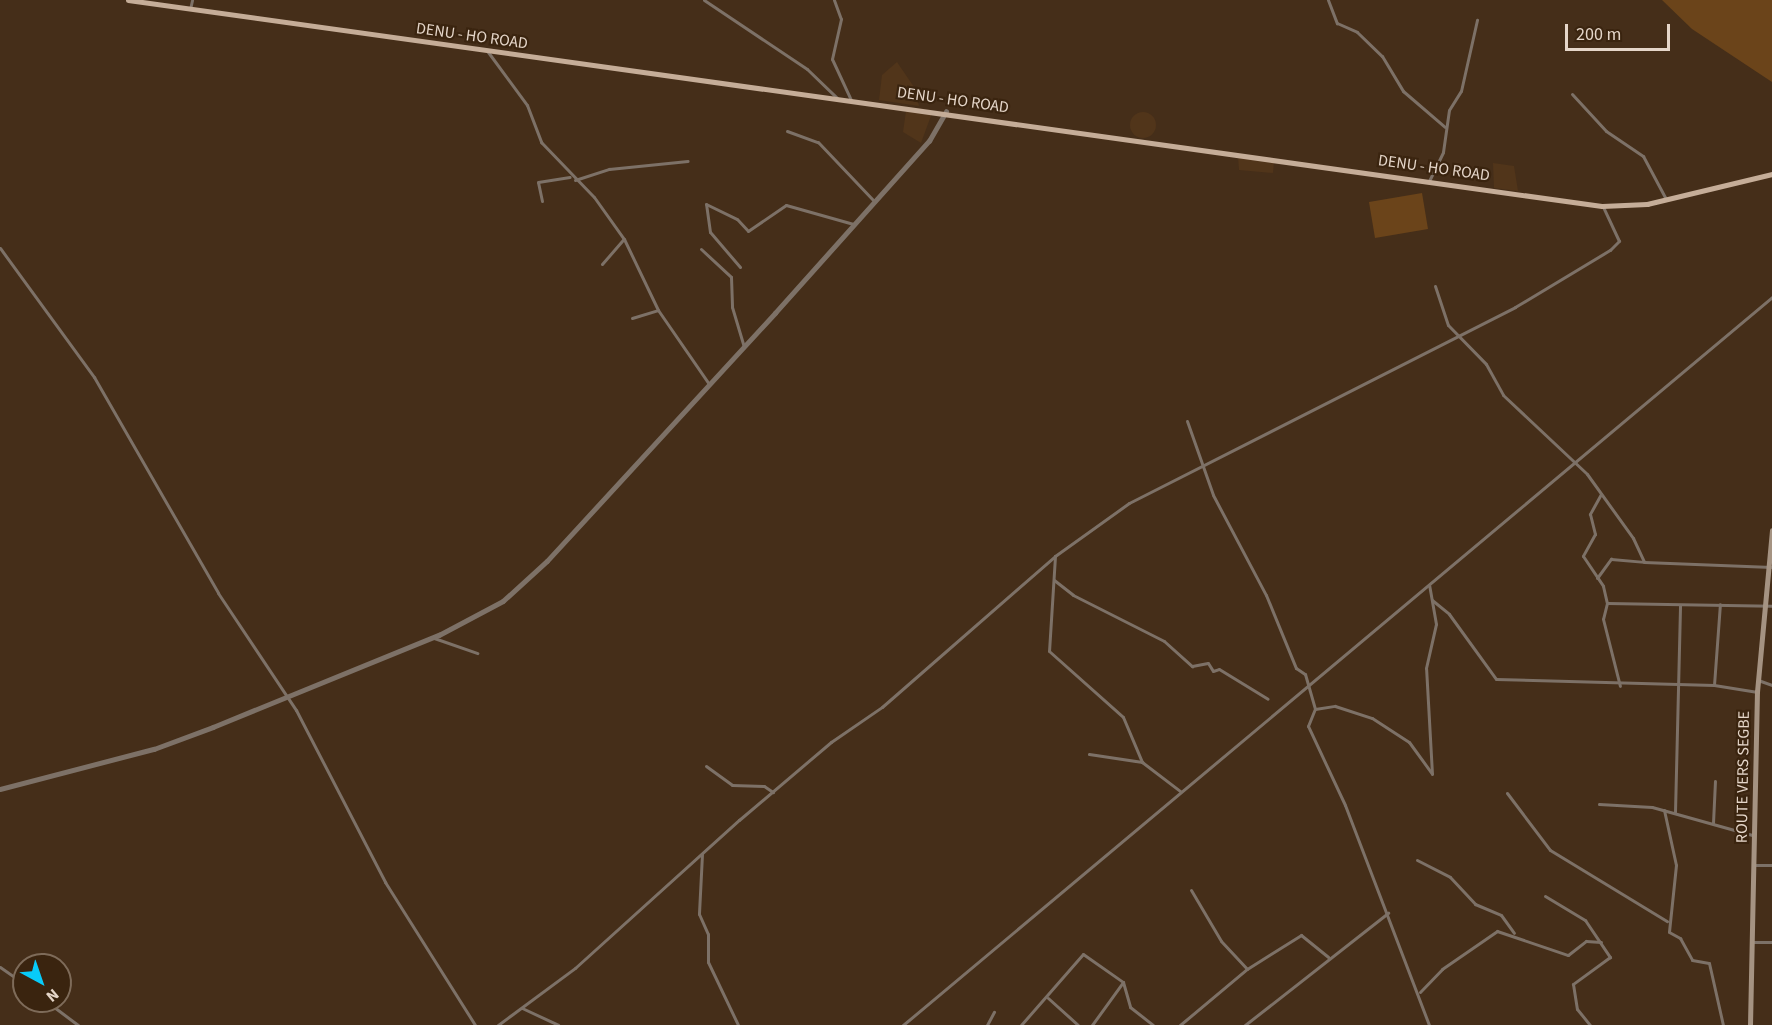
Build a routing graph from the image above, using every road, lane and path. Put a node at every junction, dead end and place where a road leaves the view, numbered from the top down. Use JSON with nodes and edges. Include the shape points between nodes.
{"nodes":[{"id":1,"x":128,"y":0,"type":"edge"},
{"id":2,"x":192,"y":0,"type":"edge"},
{"id":3,"x":704,"y":0,"type":"edge"},
{"id":4,"x":834,"y":0,"type":"edge"},
{"id":5,"x":1328,"y":0,"type":"edge"},
{"id":6,"x":190,"y":9,"type":"junction"},
{"id":7,"x":1477,"y":20,"type":"dead end"},
{"id":8,"x":488,"y":52,"type":"junction"},
{"id":9,"x":1572,"y":94,"type":"dead end"},
{"id":10,"x":837,"y":98,"type":"junction"},
{"id":11,"x":851,"y":100,"type":"junction"},
{"id":12,"x":946,"y":112,"type":"junction"},
{"id":13,"x":1445,"y":127,"type":"junction"},
{"id":14,"x":787,"y":130,"type":"dead end"},
{"id":15,"x":688,"y":161,"type":"dead end"},
{"id":16,"x":1772,"y":174,"type":"edge"},
{"id":17,"x":571,"y":179,"type":"junction"},
{"id":18,"x":1429,"y":181,"type":"junction"},
{"id":19,"x":1666,"y":199,"type":"junction"},
{"id":20,"x":542,"y":201,"type":"dead end"},
{"id":21,"x":874,"y":201,"type":"junction"},
{"id":22,"x":1602,"y":206,"type":"junction"},
{"id":23,"x":853,"y":224,"type":"junction"},
{"id":24,"x":624,"y":239,"type":"junction"},
{"id":25,"x":0,"y":248,"type":"edge"},
{"id":26,"x":701,"y":249,"type":"dead end"},
{"id":27,"x":602,"y":264,"type":"dead end"},
{"id":28,"x":740,"y":267,"type":"dead end"},
{"id":29,"x":1434,"y":286,"type":"dead end"},
{"id":30,"x":1772,"y":297,"type":"edge"},
{"id":31,"x":658,"y":310,"type":"junction"},
{"id":32,"x":632,"y":318,"type":"dead end"},
{"id":33,"x":1456,"y":333,"type":"junction"},
{"id":34,"x":744,"y":347,"type":"junction"},
{"id":35,"x":710,"y":384,"type":"junction"},
{"id":36,"x":1187,"y":422,"type":"dead end"},
{"id":37,"x":1574,"y":462,"type":"junction"},
{"id":38,"x":1204,"y":467,"type":"junction"},
{"id":39,"x":1602,"y":494,"type":"junction"},
{"id":40,"x":1772,"y":531,"type":"edge"},
{"id":41,"x":1055,"y":556,"type":"junction"},
{"id":42,"x":1644,"y":562,"type":"junction"},
{"id":43,"x":1770,"y":567,"type":"edge"},
{"id":44,"x":1597,"y":578,"type":"junction"},
{"id":45,"x":1054,"y":580,"type":"junction"},
{"id":46,"x":1429,"y":585,"type":"junction"},
{"id":47,"x":1431,"y":598,"type":"junction"},
{"id":48,"x":1607,"y":603,"type":"junction"},
{"id":49,"x":1720,"y":604,"type":"junction"},
{"id":50,"x":1680,"y":605,"type":"junction"},
{"id":51,"x":1763,"y":605,"type":"junction"},
{"id":52,"x":1772,"y":606,"type":"edge"},
{"id":53,"x":434,"y":638,"type":"junction"},
{"id":54,"x":477,"y":652,"type":"dead end"},
{"id":55,"x":1758,"y":680,"type":"junction"},
{"id":56,"x":1714,"y":685,"type":"junction"},
{"id":57,"x":1772,"y":685,"type":"edge"},
{"id":58,"x":1620,"y":686,"type":"junction"},
{"id":59,"x":1309,"y":687,"type":"junction"},
{"id":60,"x":1676,"y":687,"type":"junction"},
{"id":61,"x":1757,"y":692,"type":"junction"},
{"id":62,"x":288,"y":697,"type":"junction"},
{"id":63,"x":1268,"y":699,"type":"dead end"},
{"id":64,"x":1315,"y":708,"type":"junction"},
{"id":65,"x":1089,"y":754,"type":"dead end"},
{"id":66,"x":1142,"y":762,"type":"junction"},
{"id":67,"x":706,"y":766,"type":"dead end"},
{"id":68,"x":1715,"y":781,"type":"dead end"},
{"id":69,"x":0,"y":789,"type":"edge"},
{"id":70,"x":1180,"y":791,"type":"junction"},
{"id":71,"x":773,"y":792,"type":"junction"},
{"id":72,"x":1507,"y":793,"type":"dead end"},
{"id":73,"x":1599,"y":804,"type":"dead end"},
{"id":74,"x":1664,"y":810,"type":"junction"},
{"id":75,"x":1675,"y":812,"type":"junction"},
{"id":76,"x":1713,"y":823,"type":"junction"},
{"id":77,"x":1752,"y":836,"type":"junction"},
{"id":78,"x":702,"y":853,"type":"junction"},
{"id":79,"x":1417,"y":860,"type":"dead end"},
{"id":80,"x":1754,"y":865,"type":"junction"},
{"id":81,"x":1772,"y":865,"type":"edge"},
{"id":82,"x":1191,"y":890,"type":"dead end"},
{"id":83,"x":1545,"y":896,"type":"dead end"},
{"id":84,"x":1388,"y":913,"type":"junction"},
{"id":85,"x":1667,"y":921,"type":"junction"},
{"id":86,"x":1514,"y":933,"type":"junction"},
{"id":87,"x":1601,"y":942,"type":"junction"},
{"id":88,"x":1753,"y":942,"type":"junction"},
{"id":89,"x":1772,"y":942,"type":"edge"},
{"id":90,"x":1328,"y":957,"type":"junction"},
{"id":91,"x":1247,"y":969,"type":"junction"},
{"id":92,"x":1123,"y":982,"type":"junction"},
{"id":93,"x":1420,"y":993,"type":"junction"},
{"id":94,"x":1048,"y":998,"type":"junction"},
{"id":95,"x":522,"y":1008,"type":"junction"},
{"id":96,"x":994,"y":1011,"type":"dead end"},
{"id":97,"x":62,"y":1013,"type":"edge"},
{"id":98,"x":78,"y":1025,"type":"edge"},
{"id":99,"x":475,"y":1025,"type":"edge"},
{"id":100,"x":498,"y":1025,"type":"edge"},
{"id":101,"x":558,"y":1025,"type":"edge"},
{"id":102,"x":738,"y":1025,"type":"edge"},
{"id":103,"x":903,"y":1025,"type":"edge"},
{"id":104,"x":987,"y":1025,"type":"edge"},
{"id":105,"x":1021,"y":1025,"type":"edge"},
{"id":106,"x":1078,"y":1025,"type":"edge"},
{"id":107,"x":1092,"y":1025,"type":"edge"},
{"id":108,"x":1153,"y":1025,"type":"edge"},
{"id":109,"x":1180,"y":1025,"type":"edge"},
{"id":110,"x":1245,"y":1025,"type":"edge"},
{"id":111,"x":1429,"y":1025,"type":"edge"},
{"id":112,"x":1590,"y":1025,"type":"edge"},
{"id":113,"x":1723,"y":1025,"type":"edge"},
{"id":114,"x":1750,"y":1025,"type":"edge"}],
"edges":[{"from":1,"to":6,"type":"main road","name":"DENU - HO ROAD"},
{"from":2,"to":6,"type":"street"},
{"from":3,"to":10,"type":"street","via":[[807,69]]},
{"from":4,"to":11,"type":"street","via":[[841,19],[832,59]]},
{"from":5,"to":13,"type":"street","via":[[1337,23],[1357,32],[1382,56],[1403,91]]},
{"from":6,"to":8,"type":"main road","name":"DENU - HO ROAD"},
{"from":7,"to":13,"type":"street","via":[[1461,91]]},
{"from":8,"to":10,"type":"main road","name":"DENU - HO ROAD"},
{"from":8,"to":17,"type":"street","via":[[527,105],[541,142]]},
{"from":9,"to":19,"type":"street","via":[[1606,131],[1643,156]]},
{"from":10,"to":11,"type":"main road","name":"DENU - HO ROAD"},
{"from":11,"to":12,"type":"main road","name":"DENU - HO ROAD"},
{"from":12,"to":18,"type":"main road","name":"DENU - HO ROAD"},
{"from":12,"to":21,"type":"street","via":[[929,141]]},
{"from":13,"to":18,"type":"street","via":[[1443,152]]},
{"from":14,"to":21,"type":"street","via":[[818,142]]},
{"from":15,"to":17,"type":"street","via":[[611,168]]},
{"from":16,"to":19,"type":"main road","name":"DENU - HO ROAD"},
{"from":17,"to":20,"type":"street","via":[[538,182]]},
{"from":17,"to":24,"type":"street","via":[[594,197]]},
{"from":18,"to":22,"type":"main road","name":"DENU - HO ROAD"},
{"from":19,"to":22,"type":"main road","name":"DENU - HO ROAD"},
{"from":21,"to":23,"type":"street"},
{"from":22,"to":33,"type":"street","via":[[1618,234],[1617,246],[1515,307]]},
{"from":23,"to":28,"type":"street","via":[[786,205],[748,231],[737,219],[706,204],[703,212],[710,232]]},
{"from":23,"to":34,"type":"street"},
{"from":24,"to":27,"type":"street"},
{"from":24,"to":31,"type":"street"},
{"from":25,"to":62,"type":"street","via":[[94,377],[218,593]]},
{"from":26,"to":34,"type":"street","via":[[731,278],[732,307]]},
{"from":29,"to":33,"type":"street"},
{"from":30,"to":37,"type":"street"},
{"from":31,"to":32,"type":"street"},
{"from":31,"to":35,"type":"street"},
{"from":33,"to":37,"type":"street","via":[[1486,364],[1503,395]]},
{"from":33,"to":38,"type":"street"},
{"from":34,"to":35,"type":"street"},
{"from":35,"to":53,"type":"street","via":[[524,584],[487,612]]},
{"from":36,"to":38,"type":"street"},
{"from":37,"to":39,"type":"street"},
{"from":37,"to":46,"type":"street"},
{"from":38,"to":41,"type":"street","via":[[1129,503]]},
{"from":38,"to":59,"type":"street"},
{"from":39,"to":42,"type":"street"},
{"from":39,"to":44,"type":"street","via":[[1590,514],[1595,534],[1583,556]]},
{"from":40,"to":43,"type":"main road","name":"ROUTE VERS SEGBE"},
{"from":41,"to":45,"type":"street"},
{"from":41,"to":71,"type":"street","via":[[882,707]]},
{"from":42,"to":43,"type":"street"},
{"from":42,"to":44,"type":"street","via":[[1611,559]]},
{"from":43,"to":51,"type":"main road","name":"ROUTE VERS SEGBE"},
{"from":44,"to":48,"type":"street"},
{"from":45,"to":63,"type":"street","via":[[1081,600],[1164,641],[1192,666],[1208,663],[1213,671],[1219,669]]},
{"from":45,"to":66,"type":"street","via":[[1049,651],[1123,717]]},
{"from":46,"to":47,"type":"street"},
{"from":46,"to":59,"type":"street"},
{"from":47,"to":58,"type":"street","via":[[1449,614],[1496,680]]},
{"from":47,"to":64,"type":"street","via":[[1436,624],[1426,668],[1432,774],[1421,755],[1388,725],[1335,705]]},
{"from":48,"to":50,"type":"street"},
{"from":48,"to":58,"type":"street","via":[[1603,619]]},
{"from":49,"to":50,"type":"street"},
{"from":49,"to":51,"type":"street"},
{"from":49,"to":56,"type":"street"},
{"from":50,"to":60,"type":"street"},
{"from":51,"to":52,"type":"street"},
{"from":51,"to":55,"type":"main road","name":"ROUTE VERS SEGBE"},
{"from":53,"to":54,"type":"street"},
{"from":53,"to":62,"type":"street"},
{"from":55,"to":57,"type":"street"},
{"from":55,"to":61,"type":"main road","name":"ROUTE VERS SEGBE"},
{"from":56,"to":60,"type":"street"},
{"from":56,"to":61,"type":"street"},
{"from":58,"to":60,"type":"street"},
{"from":59,"to":64,"type":"street"},
{"from":59,"to":70,"type":"street"},
{"from":60,"to":75,"type":"street"},
{"from":61,"to":77,"type":"main road","name":"ROUTE VERS SEGBE"},
{"from":62,"to":69,"type":"street","via":[[154,749]]},
{"from":62,"to":99,"type":"street","via":[[385,882]]},
{"from":64,"to":84,"type":"street","via":[[1308,726]]},
{"from":65,"to":66,"type":"street"},
{"from":66,"to":70,"type":"street"},
{"from":67,"to":71,"type":"street","via":[[732,785],[765,786]]},
{"from":68,"to":76,"type":"street"},
{"from":70,"to":103,"type":"street"},
{"from":71,"to":78,"type":"street"},
{"from":72,"to":85,"type":"street","via":[[1550,850]]},
{"from":73,"to":74,"type":"street"},
{"from":74,"to":75,"type":"street"},
{"from":74,"to":85,"type":"street","via":[[1676,865]]},
{"from":75,"to":76,"type":"street"},
{"from":76,"to":77,"type":"street"},
{"from":77,"to":80,"type":"main road","name":"ROUTE VERS SEGBE"},
{"from":78,"to":95,"type":"street","via":[[601,945]]},
{"from":78,"to":102,"type":"street","via":[[699,914],[708,934],[708,962]]},
{"from":79,"to":86,"type":"street","via":[[1450,877],[1475,904],[1500,915]]},
{"from":80,"to":81,"type":"street"},
{"from":80,"to":88,"type":"main road","name":"ROUTE VERS SEGBE"},
{"from":82,"to":91,"type":"street","via":[[1221,941]]},
{"from":83,"to":87,"type":"street","via":[[1585,920]]},
{"from":84,"to":90,"type":"street"},
{"from":84,"to":93,"type":"street"},
{"from":85,"to":113,"type":"street","via":[[1669,932],[1680,938],[1692,960],[1709,963]]},
{"from":86,"to":87,"type":"street","via":[[1568,955],[1586,941]]},
{"from":86,"to":93,"type":"street","via":[[1497,932],[1442,969]]},
{"from":87,"to":112,"type":"street","via":[[1610,957],[1573,984],[1577,1009]]},
{"from":88,"to":89,"type":"street"},
{"from":88,"to":114,"type":"main road","name":"ROUTE VERS SEGBE"},
{"from":90,"to":91,"type":"street","via":[[1301,935]]},
{"from":90,"to":110,"type":"street"},
{"from":91,"to":109,"type":"street"},
{"from":92,"to":94,"type":"street","via":[[1083,954]]},
{"from":92,"to":107,"type":"street"},
{"from":92,"to":108,"type":"street","via":[[1130,1007]]},
{"from":93,"to":111,"type":"street"},
{"from":94,"to":105,"type":"street"},
{"from":94,"to":106,"type":"street"},
{"from":95,"to":100,"type":"street"},
{"from":95,"to":101,"type":"street"},
{"from":96,"to":104,"type":"street"},
{"from":97,"to":98,"type":"street"}]}
